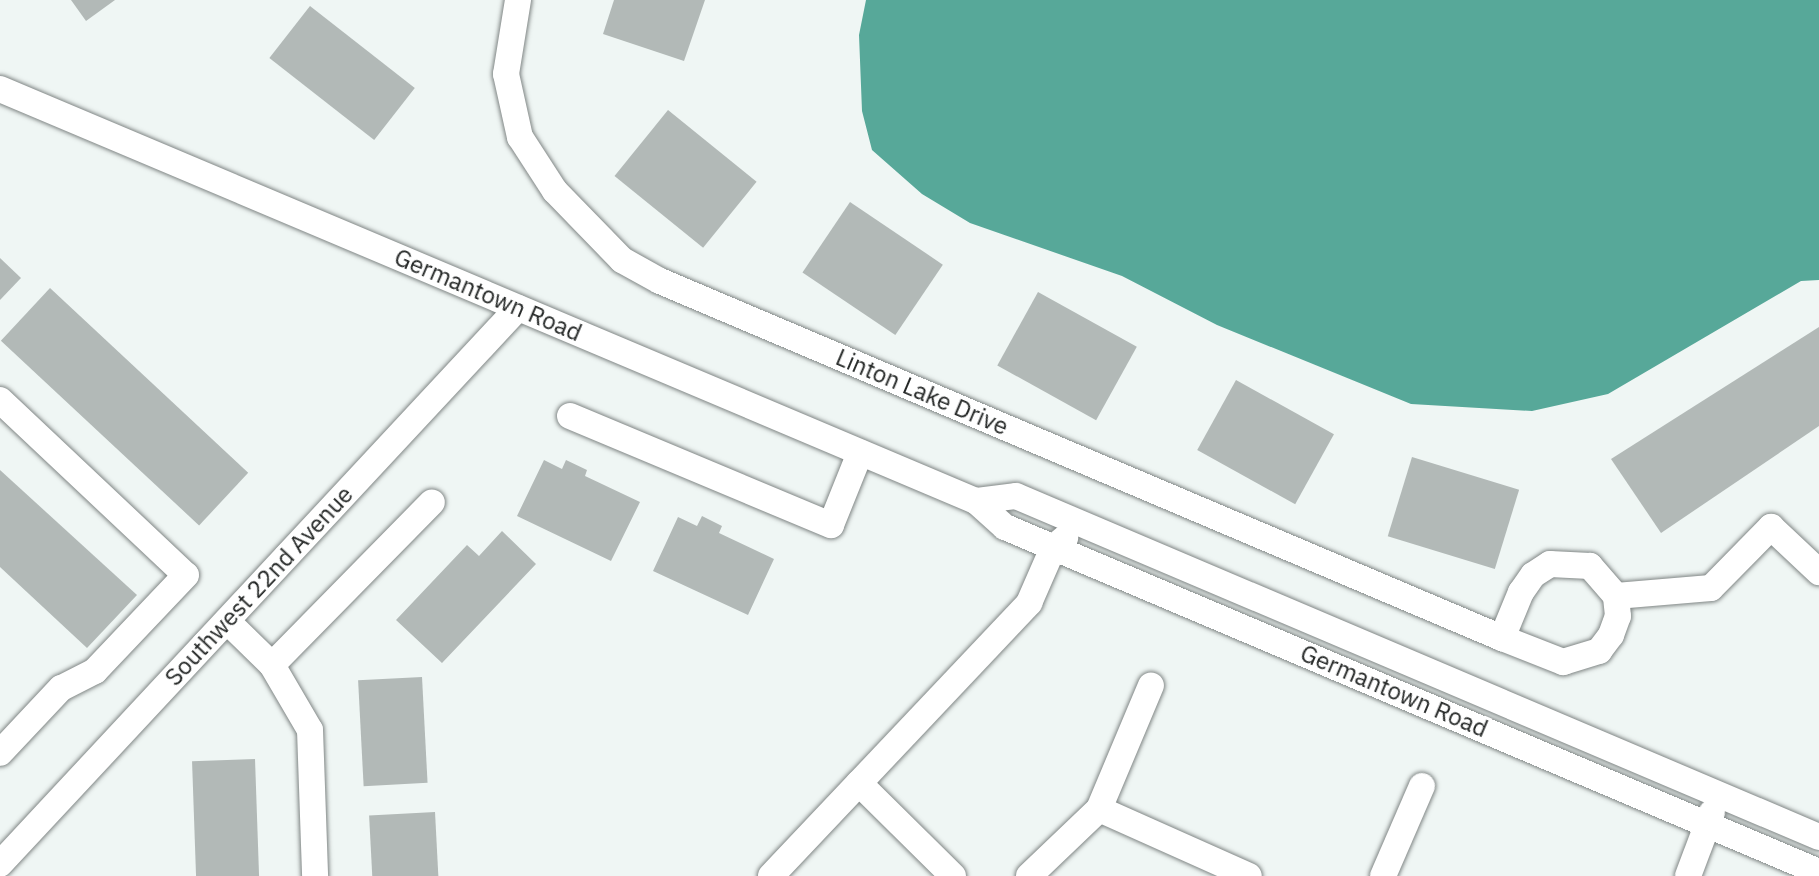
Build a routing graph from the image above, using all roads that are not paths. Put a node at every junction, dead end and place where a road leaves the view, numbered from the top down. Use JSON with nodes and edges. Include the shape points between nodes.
{"nodes":[{"id":1,"x":518,"y":0,"type":"edge"},
{"id":2,"x":0,"y":89,"type":"edge"},
{"id":3,"x":518,"y":308,"type":"junction"},
{"id":4,"x":0,"y":400,"type":"edge"},
{"id":5,"x":570,"y":416,"type":"dead end"},
{"id":6,"x":860,"y":453,"type":"junction"},
{"id":7,"x":976,"y":501,"type":"junction"},
{"id":8,"x":432,"y":502,"type":"dead end"},
{"id":9,"x":1053,"y":548,"type":"junction"},
{"id":10,"x":1819,"y":572,"type":"edge"},
{"id":11,"x":1616,"y":596,"type":"junction"},
{"id":12,"x":227,"y":621,"type":"junction"},
{"id":13,"x":1320,"y":625,"type":"junction"},
{"id":14,"x":1502,"y":638,"type":"junction"},
{"id":15,"x":272,"y":665,"type":"junction"},
{"id":16,"x":1151,"y":685,"type":"dead end"},
{"id":17,"x":0,"y":753,"type":"edge"},
{"id":18,"x":859,"y":783,"type":"junction"},
{"id":19,"x":1422,"y":786,"type":"dead end"},
{"id":20,"x":1099,"y":809,"type":"junction"},
{"id":21,"x":1706,"y":827,"type":"junction"},
{"id":22,"x":1819,"y":837,"type":"edge"},
{"id":23,"x":1819,"y":848,"type":"edge"},
{"id":24,"x":0,"y":863,"type":"edge"},
{"id":25,"x":1043,"y":871,"type":"edge"},
{"id":26,"x":1819,"y":872,"type":"edge"},
{"id":27,"x":315,"y":876,"type":"edge"},
{"id":28,"x":771,"y":876,"type":"edge"},
{"id":29,"x":953,"y":876,"type":"edge"},
{"id":30,"x":1249,"y":876,"type":"edge"},
{"id":31,"x":1383,"y":876,"type":"edge"},
{"id":32,"x":1688,"y":876,"type":"edge"}],
"edges":[{"from":1,"to":14,"type":"street","name":"Linton Lake Drive","via":[[506,74],[520,137],[555,191],[622,260],[660,281]]},
{"from":2,"to":3,"type":"street","name":"Germantown Road"},
{"from":3,"to":6,"type":"street","name":"Germantown Road"},
{"from":3,"to":12,"type":"street","name":"Southwest 22nd Avenue"},
{"from":4,"to":17,"type":"street","via":[[186,575],[95,671],[61,688]]},
{"from":5,"to":6,"type":"street","via":[[831,525]]},
{"from":6,"to":7,"type":"street","name":"Germantown Road"},
{"from":7,"to":9,"type":"street","name":"Germantown Road","via":[[1005,527]]},
{"from":7,"to":13,"type":"street","name":"Germantown Road","via":[[1016,496]]},
{"from":8,"to":15,"type":"street"},
{"from":9,"to":13,"type":"street","via":[[1066,537],[1081,537],[1309,631]]},
{"from":9,"to":18,"type":"street","via":[[1029,603]]},
{"from":9,"to":21,"type":"street","name":"Germantown Road"},
{"from":10,"to":11,"type":"street","via":[[1771,527],[1711,588]]},
{"from":11,"to":14,"type":"street","name":"Linton Lake Drive","via":[[1618,616],[1599,651],[1563,662]]},
{"from":11,"to":14,"type":"street","via":[[1590,566],[1550,564],[1521,592]]},
{"from":12,"to":15,"type":"street"},
{"from":12,"to":24,"type":"street","name":"Southwest 22nd Avenue"},
{"from":13,"to":22,"type":"street","name":"Germantown Road"},
{"from":15,"to":27,"type":"street","via":[[310,730]]},
{"from":16,"to":20,"type":"street"},
{"from":18,"to":28,"type":"street"},
{"from":18,"to":29,"type":"street"},
{"from":19,"to":31,"type":"street"},
{"from":20,"to":25,"type":"street"},
{"from":20,"to":30,"type":"street"},
{"from":21,"to":23,"type":"street","via":[[1712,812],[1721,809]]},
{"from":21,"to":26,"type":"street","name":"Germantown Road"},
{"from":21,"to":32,"type":"street"}]}
